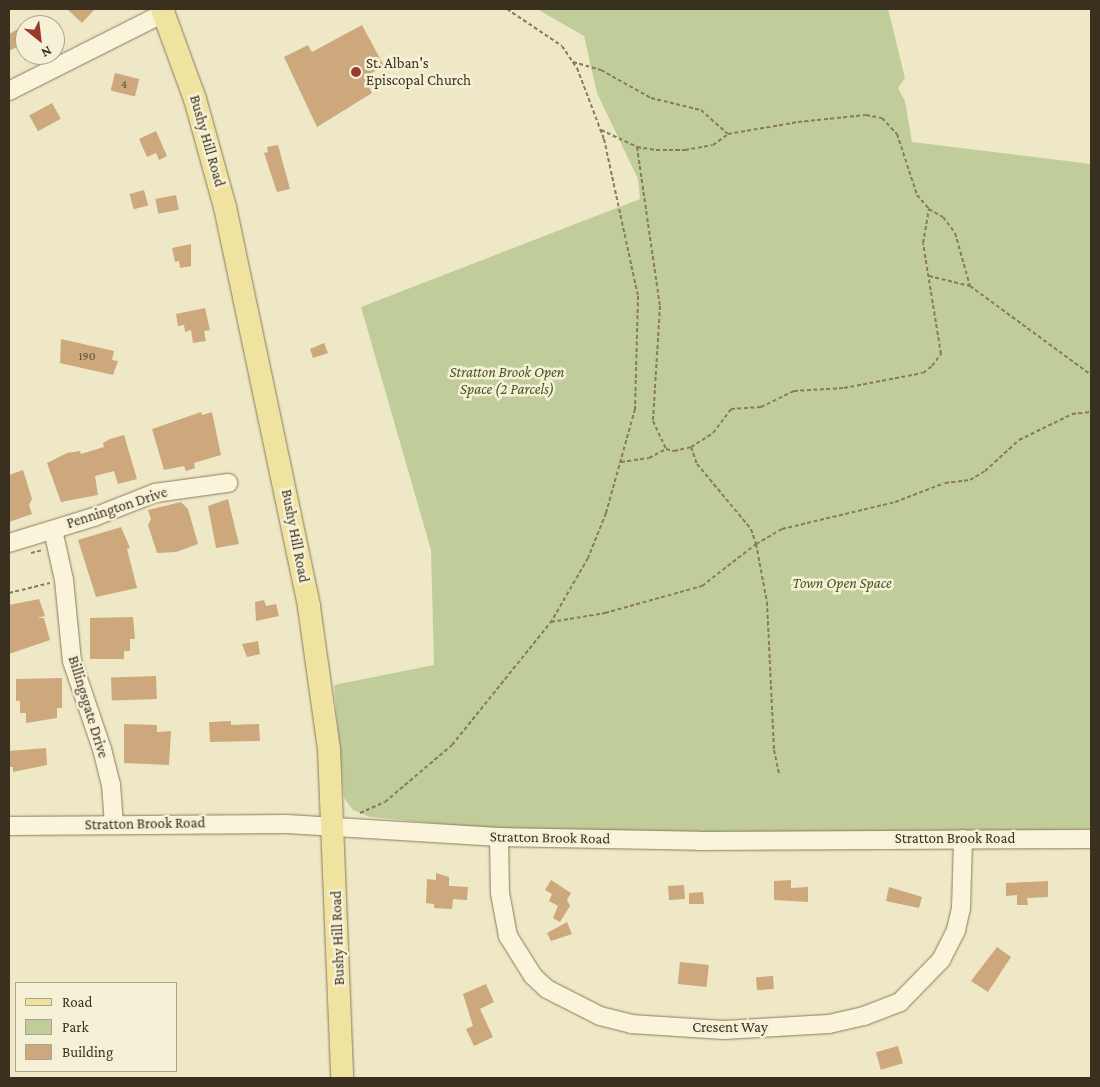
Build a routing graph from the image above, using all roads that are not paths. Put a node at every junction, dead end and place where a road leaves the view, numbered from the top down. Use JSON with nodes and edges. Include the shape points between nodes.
{"nodes":[{"id":1,"x":163,"y":11,"type":"edge"},
{"id":2,"x":9,"y":91,"type":"edge"},
{"id":3,"x":228,"y":483,"type":"dead end"},
{"id":4,"x":55,"y":538,"type":"junction"},
{"id":5,"x":9,"y":543,"type":"edge"},
{"id":6,"x":114,"y":825,"type":"junction"},
{"id":7,"x":9,"y":826,"type":"edge"},
{"id":8,"x":333,"y":826,"type":"junction"},
{"id":9,"x":499,"y":837,"type":"junction"},
{"id":10,"x":1091,"y":839,"type":"edge"},
{"id":11,"x":963,"y":840,"type":"junction"},
{"id":12,"x":342,"y":1078,"type":"edge"}],
"edges":[{"from":1,"to":2,"type":"street"},
{"from":1,"to":8,"type":"main road","name":"Bushy Hill Road","via":[[212,157],[296,539],[329,749]]},
{"from":3,"to":4,"type":"street","name":"Pennington Drive","via":[[155,493]]},
{"from":4,"to":5,"type":"street","name":"Pennington Drive"},
{"from":4,"to":6,"type":"street","name":"Billingsgate Drive","via":[[64,580],[72,661],[111,784]]},
{"from":6,"to":7,"type":"street","name":"Stratton Brook Road"},
{"from":6,"to":8,"type":"street","name":"Stratton Brook Road"},
{"from":8,"to":9,"type":"street","name":"Stratton Brook Road"},
{"from":8,"to":12,"type":"main road","name":"Bushy Hill Road"},
{"from":9,"to":11,"type":"street","name":"Stratton Brook Road"},
{"from":9,"to":11,"type":"street","name":"Cresent Way","via":[[500,893],[508,936],[533,976],[547,989],[600,1016],[631,1024],[724,1030],[829,1024],[864,1016],[900,1002],[941,960],[956,930],[961,908]]},
{"from":10,"to":11,"type":"street","name":"Stratton Brook Road"}]}
